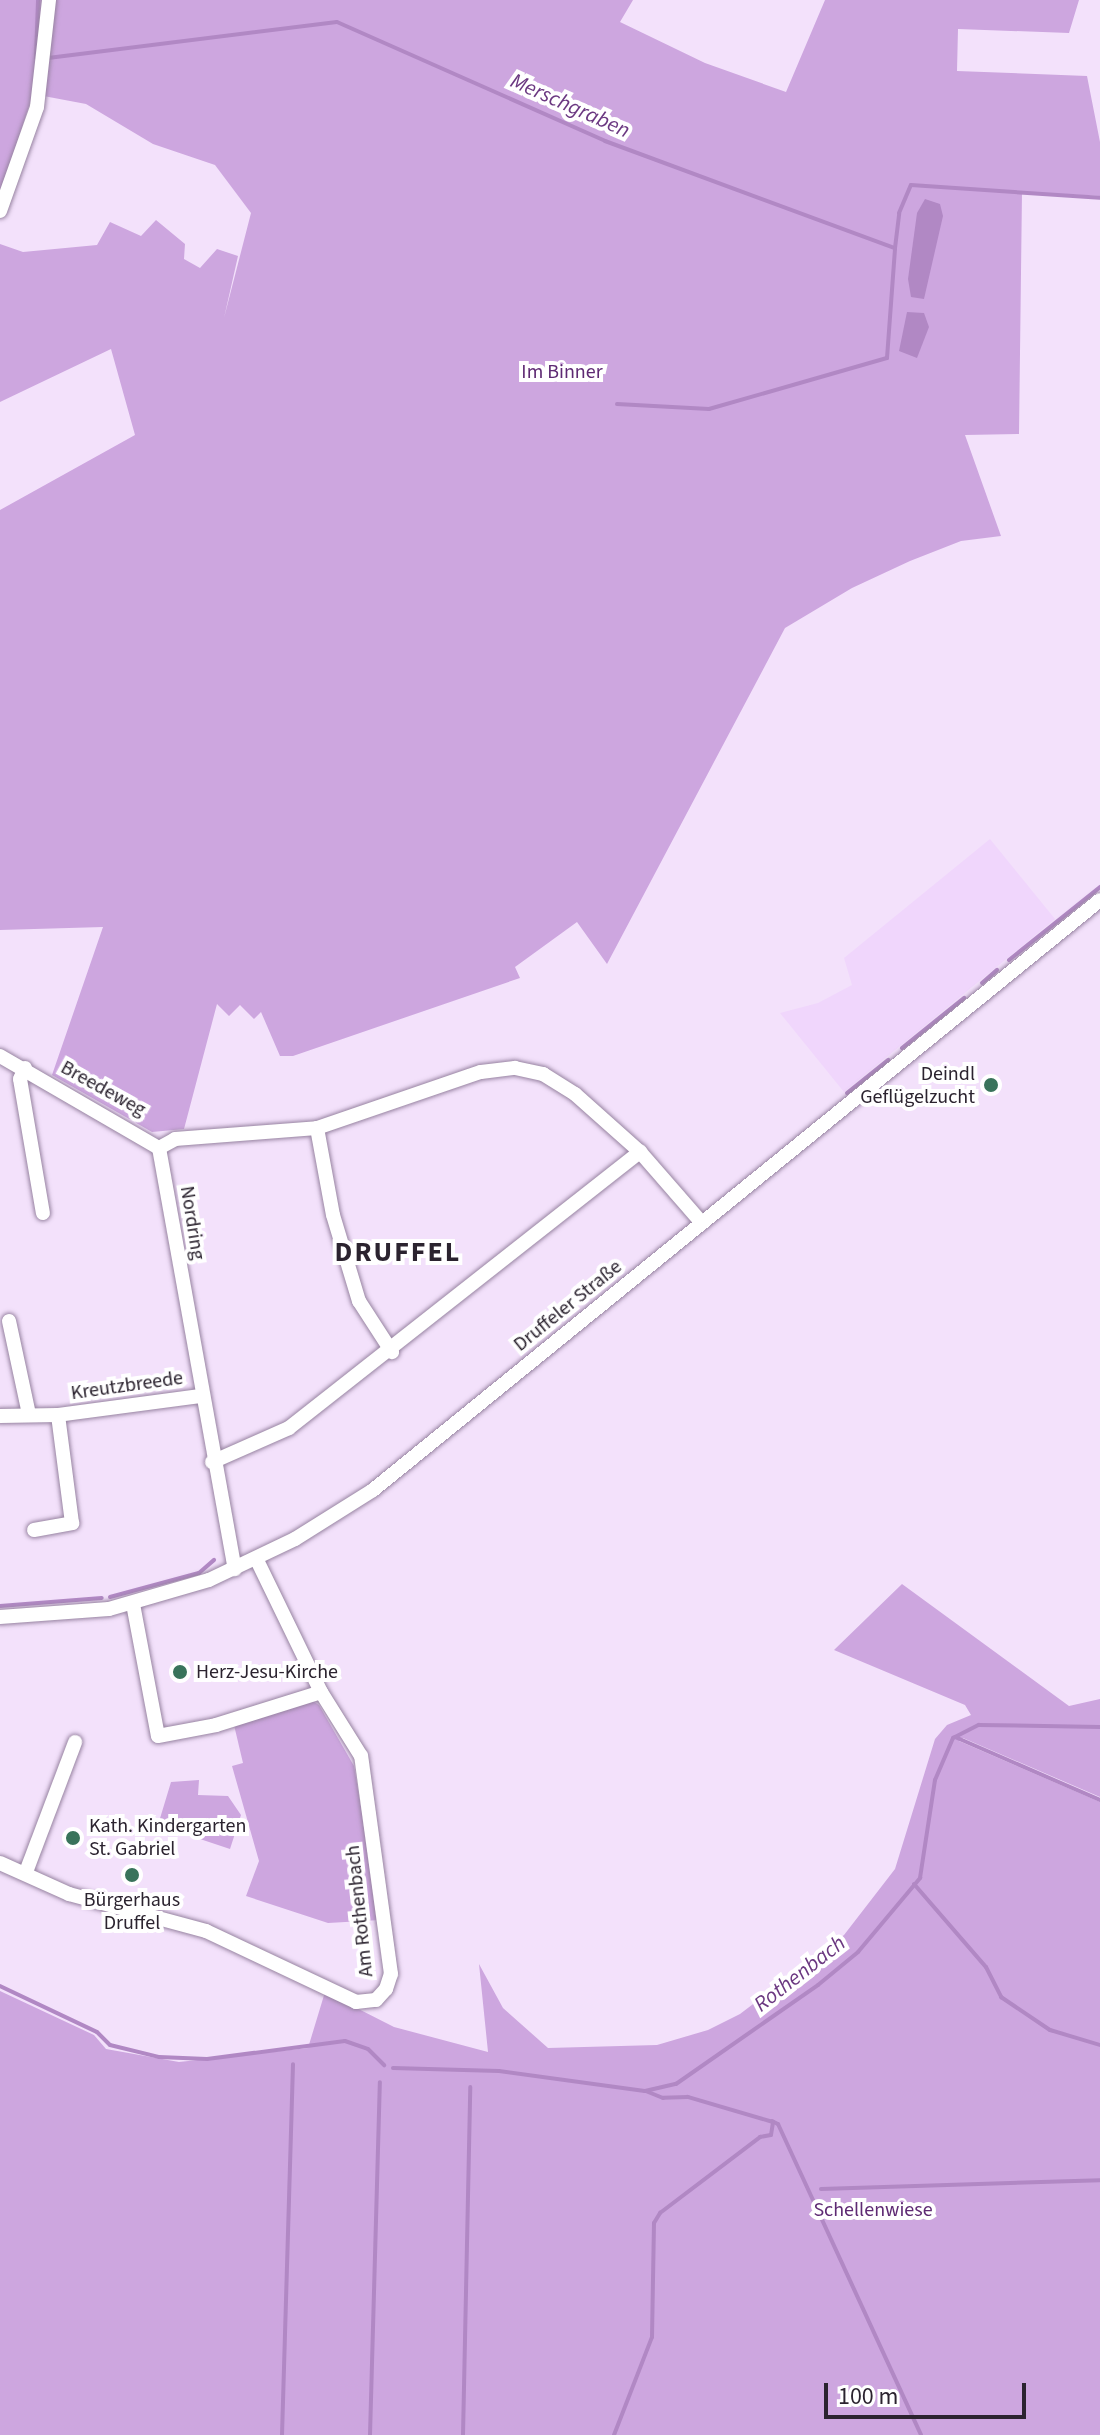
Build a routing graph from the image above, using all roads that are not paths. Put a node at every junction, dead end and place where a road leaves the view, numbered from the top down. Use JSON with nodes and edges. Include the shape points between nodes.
{"nodes":[{"id":1,"x":49,"y":0,"type":"edge"},
{"id":2,"x":0,"y":211,"type":"edge"},
{"id":3,"x":1100,"y":900,"type":"edge"},
{"id":4,"x":0,"y":1056,"type":"edge"},
{"id":5,"x":25,"y":1068,"type":"junction"},
{"id":6,"x":317,"y":1128,"type":"junction"},
{"id":7,"x":159,"y":1148,"type":"junction"},
{"id":8,"x":640,"y":1152,"type":"junction"},
{"id":9,"x":43,"y":1213,"type":"dead end"},
{"id":10,"x":702,"y":1223,"type":"junction"},
{"id":11,"x":9,"y":1321,"type":"dead end"},
{"id":12,"x":392,"y":1352,"type":"junction"},
{"id":13,"x":201,"y":1396,"type":"junction"},
{"id":14,"x":29,"y":1414,"type":"junction"},
{"id":15,"x":58,"y":1415,"type":"junction"},
{"id":16,"x":0,"y":1416,"type":"edge"},
{"id":17,"x":212,"y":1462,"type":"junction"},
{"id":18,"x":34,"y":1530,"type":"dead end"},
{"id":19,"x":257,"y":1560,"type":"junction"},
{"id":20,"x":235,"y":1569,"type":"junction"},
{"id":21,"x":133,"y":1604,"type":"junction"},
{"id":22,"x":0,"y":1617,"type":"edge"},
{"id":23,"x":321,"y":1692,"type":"junction"},
{"id":24,"x":75,"y":1742,"type":"dead end"},
{"id":25,"x":0,"y":1863,"type":"edge"},
{"id":26,"x":26,"y":1872,"type":"junction"}],
"edges":[{"from":1,"to":2,"type":"street","via":[[37,107]]},
{"from":3,"to":10,"type":"street","name":"Druffeler Straße"},
{"from":4,"to":5,"type":"street","name":"Breedeweg"},
{"from":5,"to":7,"type":"street","name":"Breedeweg"},
{"from":5,"to":9,"type":"street","via":[[20,1079]]},
{"from":6,"to":7,"type":"street","via":[[175,1139]]},
{"from":6,"to":8,"type":"street","via":[[481,1072],[515,1068],[556,1079]]},
{"from":6,"to":12,"type":"street","via":[[333,1215],[359,1301]]},
{"from":7,"to":13,"type":"street","name":"Nordring"},
{"from":8,"to":10,"type":"street"},
{"from":8,"to":12,"type":"street"},
{"from":10,"to":19,"type":"street","name":"Druffeler Straße","via":[[373,1490]]},
{"from":11,"to":14,"type":"street"},
{"from":12,"to":17,"type":"street","via":[[289,1428]]},
{"from":13,"to":15,"type":"street","name":"Kreutzbreede"},
{"from":13,"to":17,"type":"street","name":"Nordring"},
{"from":14,"to":15,"type":"street","name":"Kreutzbreede"},
{"from":14,"to":16,"type":"street","name":"Kreutzbreede"},
{"from":15,"to":18,"type":"street","name":"Kreutzbreede","via":[[72,1523]]},
{"from":17,"to":20,"type":"street","name":"Nordring"},
{"from":19,"to":20,"type":"street","name":"Druffeler Straße"},
{"from":19,"to":23,"type":"street","name":"Am Rothenbach"},
{"from":20,"to":21,"type":"street","name":"Druffeler Straße"},
{"from":21,"to":22,"type":"street","name":"Druffeler Straße"},
{"from":21,"to":23,"type":"street","via":[[158,1736],[216,1725]]},
{"from":23,"to":26,"type":"street","name":"Am Rothenbach","via":[[361,1756],[391,1974],[376,2000],[356,2002],[206,1931],[69,1894]]},
{"from":24,"to":26,"type":"street"},
{"from":25,"to":26,"type":"street","name":"Am Rothenbach"}]}
